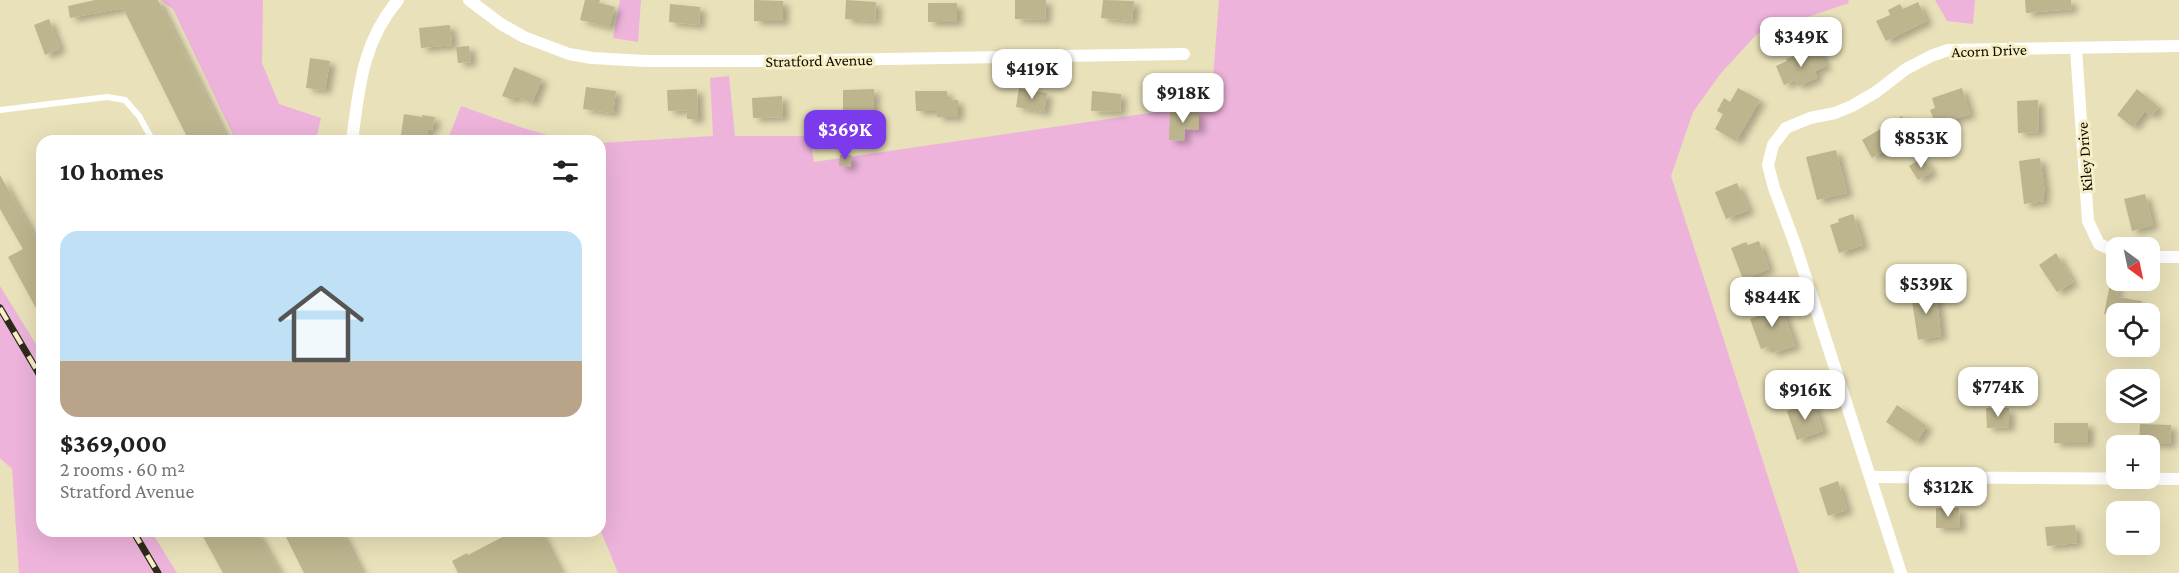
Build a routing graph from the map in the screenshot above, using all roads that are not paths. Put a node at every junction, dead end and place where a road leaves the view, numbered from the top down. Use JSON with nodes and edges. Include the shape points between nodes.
{"nodes":[{"id":1,"x":398,"y":0,"type":"edge"},
{"id":2,"x":469,"y":0,"type":"edge"},
{"id":3,"x":2179,"y":46,"type":"edge"},
{"id":4,"x":2076,"y":49,"type":"junction"},
{"id":5,"x":1185,"y":54,"type":"dead end"},
{"id":6,"x":0,"y":110,"type":"edge"},
{"id":7,"x":150,"y":135,"type":"edge"},
{"id":8,"x":353,"y":135,"type":"edge"},
{"id":9,"x":2106,"y":247,"type":"edge"},
{"id":10,"x":2160,"y":257,"type":"edge"},
{"id":11,"x":2179,"y":257,"type":"edge"},
{"id":12,"x":1872,"y":477,"type":"junction"},
{"id":13,"x":2179,"y":479,"type":"edge"},
{"id":14,"x":1901,"y":573,"type":"edge"}],
"edges":[{"from":1,"to":8,"type":"street","via":[[377,31],[365,60]]},
{"from":2,"to":5,"type":"street","name":"Stratford Avenue","via":[[524,37],[592,58],[768,61]]},
{"from":3,"to":4,"type":"street","name":"Acorn Drive"},
{"from":4,"to":9,"type":"street","name":"Kiley Drive","via":[[2088,221],[2099,244]]},
{"from":4,"to":12,"type":"street","name":"Acorn Drive","via":[[1948,50],[1906,69],[1852,106],[1786,128],[1773,145],[1768,165],[1774,188]]},
{"from":6,"to":7,"type":"lane","via":[[107,97],[125,100]]},
{"from":10,"to":11,"type":"street"},
{"from":12,"to":13,"type":"street"},
{"from":12,"to":14,"type":"street","name":"Acorn Drive"}]}
